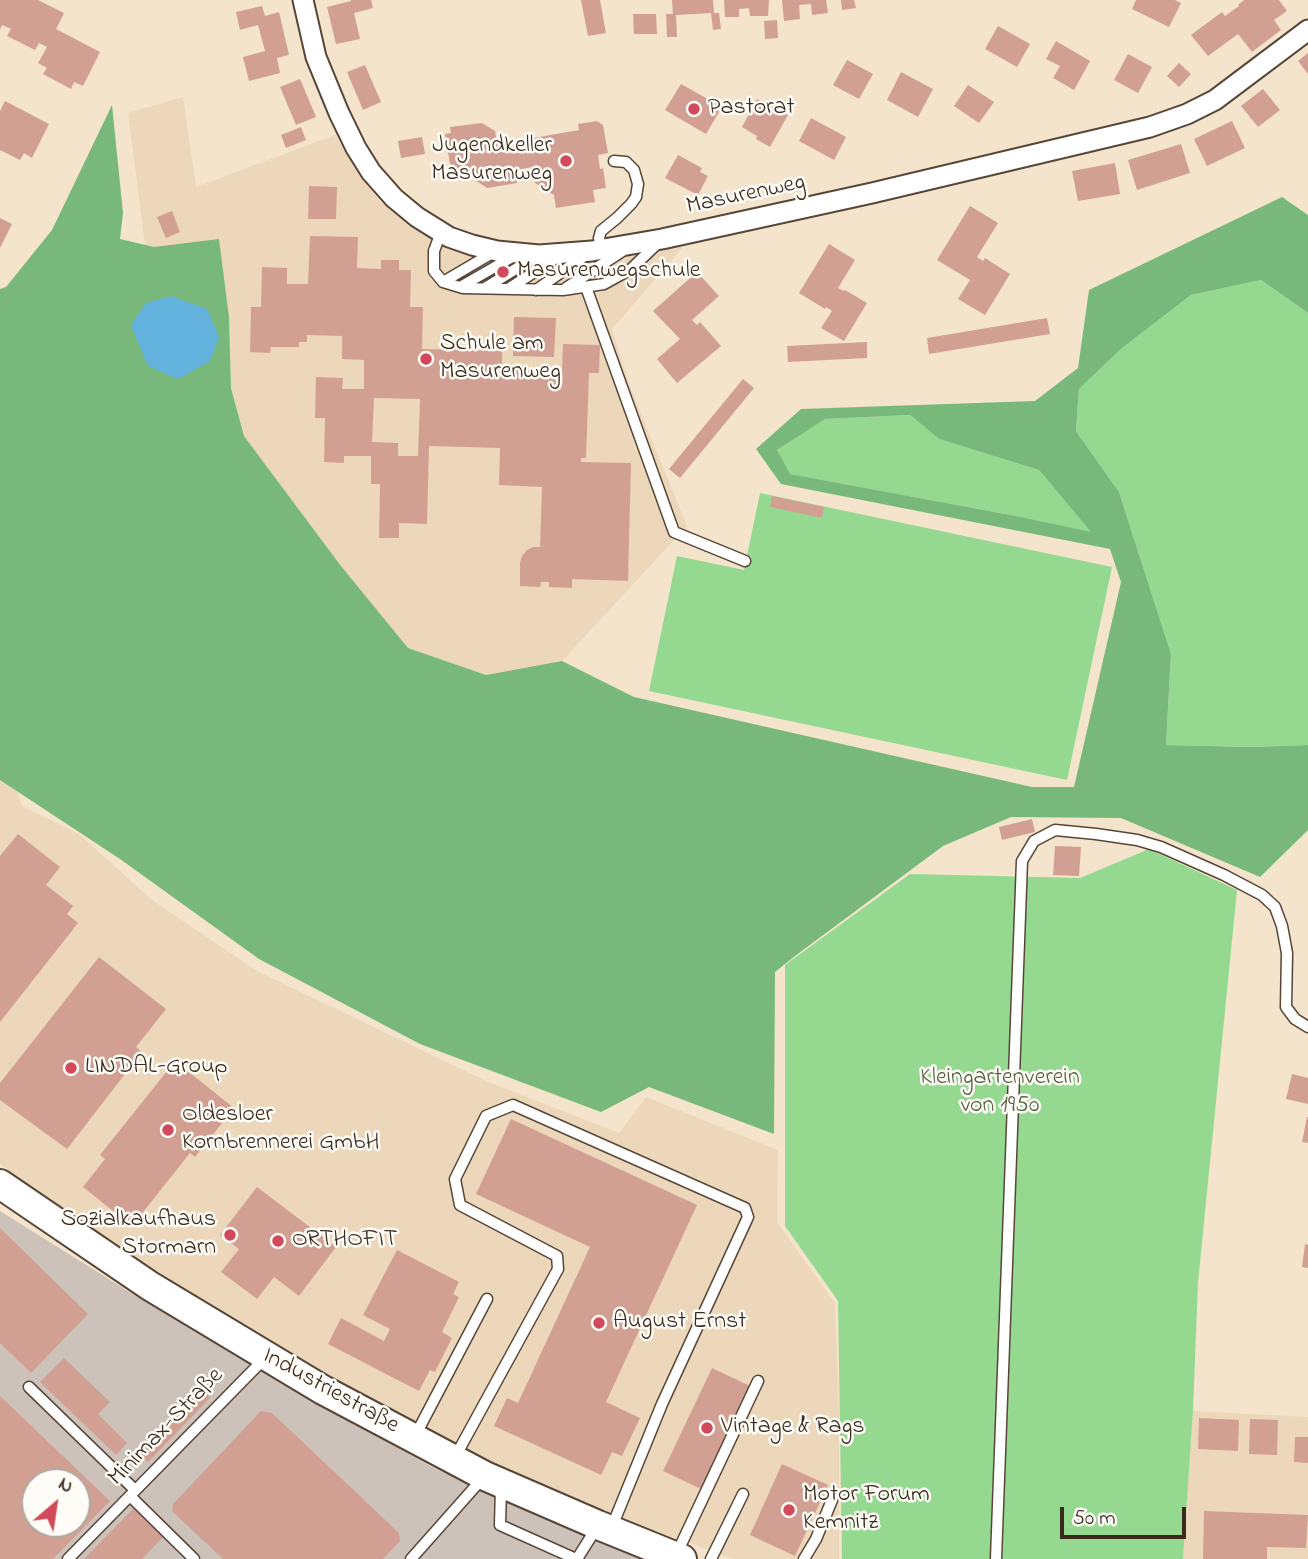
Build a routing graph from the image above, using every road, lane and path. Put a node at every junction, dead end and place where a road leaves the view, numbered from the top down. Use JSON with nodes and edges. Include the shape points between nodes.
{"nodes":[{"id":1,"x":303,"y":0,"type":"edge"},
{"id":2,"x":1308,"y":30,"type":"edge"},
{"id":3,"x":614,"y":160,"type":"dead end"},
{"id":4,"x":441,"y":232,"type":"junction"},
{"id":5,"x":662,"y":239,"type":"junction"},
{"id":6,"x":630,"y":245,"type":"junction"},
{"id":7,"x":597,"y":250,"type":"junction"},
{"id":8,"x":497,"y":251,"type":"junction"},
{"id":9,"x":517,"y":254,"type":"junction"},
{"id":10,"x":562,"y":254,"type":"junction"},
{"id":11,"x":539,"y":255,"type":"junction"},
{"id":12,"x":443,"y":282,"type":"junction"},
{"id":13,"x":460,"y":287,"type":"junction"},
{"id":14,"x":586,"y":287,"type":"junction"},
{"id":15,"x":485,"y":288,"type":"junction"},
{"id":16,"x":508,"y":289,"type":"junction"},
{"id":17,"x":536,"y":290,"type":"junction"},
{"id":18,"x":563,"y":290,"type":"junction"},
{"id":19,"x":745,"y":561,"type":"dead end"},
{"id":20,"x":1308,"y":1027,"type":"edge"},
{"id":21,"x":0,"y":1184,"type":"edge"},
{"id":22,"x":487,"y":1299,"type":"dead end"},
{"id":23,"x":266,"y":1357,"type":"junction"},
{"id":24,"x":758,"y":1381,"type":"dead end"},
{"id":25,"x":29,"y":1387,"type":"dead end"},
{"id":26,"x":414,"y":1438,"type":"junction"},
{"id":27,"x":454,"y":1459,"type":"junction"},
{"id":28,"x":493,"y":1479,"type":"junction"},
{"id":29,"x":133,"y":1493,"type":"junction"},
{"id":30,"x":743,"y":1494,"type":"dead end"},
{"id":31,"x":832,"y":1500,"type":"dead end"},
{"id":32,"x":604,"y":1528,"type":"junction"},
{"id":33,"x":679,"y":1558,"type":"edge"},
{"id":34,"x":68,"y":1559,"type":"edge"},
{"id":35,"x":194,"y":1559,"type":"edge"},
{"id":36,"x":411,"y":1559,"type":"edge"},
{"id":37,"x":576,"y":1559,"type":"edge"},
{"id":38,"x":711,"y":1559,"type":"edge"},
{"id":39,"x":804,"y":1559,"type":"edge"},
{"id":40,"x":996,"y":1559,"type":"edge"}],
"edges":[{"from":1,"to":4,"type":"street","name":"Masurenweg","via":[[316,57],[356,148],[394,198]]},
{"from":2,"to":5,"type":"street","name":"Masurenweg","via":[[1214,100],[1150,127]]},
{"from":3,"to":7,"type":"lane","via":[[626,162],[634,170],[636,197],[601,231]]},
{"from":4,"to":8,"type":"street","name":"Masurenweg"},
{"from":4,"to":12,"type":"lane","via":[[434,251],[434,271]]},
{"from":5,"to":6,"type":"street","name":"Masurenweg"},
{"from":5,"to":14,"type":"lane","via":[[631,269],[604,284]]},
{"from":6,"to":7,"type":"street","name":"Masurenweg"},
{"from":6,"to":18,"type":"lane"},
{"from":7,"to":10,"type":"street","name":"Masurenweg"},
{"from":7,"to":17,"type":"lane"},
{"from":8,"to":9,"type":"street","name":"Masurenweg"},
{"from":8,"to":12,"type":"lane"},
{"from":9,"to":11,"type":"street","name":"Masurenweg"},
{"from":9,"to":13,"type":"lane"},
{"from":10,"to":11,"type":"street","name":"Masurenweg"},
{"from":10,"to":16,"type":"lane"},
{"from":11,"to":15,"type":"lane"},
{"from":12,"to":13,"type":"lane"},
{"from":13,"to":15,"type":"lane"},
{"from":14,"to":18,"type":"lane"},
{"from":14,"to":19,"type":"lane","via":[[674,532]]},
{"from":15,"to":16,"type":"lane"},
{"from":16,"to":17,"type":"lane"},
{"from":17,"to":18,"type":"lane"},
{"from":20,"to":40,"type":"lane","via":[[1286,1007],[1287,953],[1282,926],[1275,906],[1262,895],[1137,840],[1055,830],[1034,841],[1022,861]]},
{"from":21,"to":23,"type":"main road","name":"Industriestraße","via":[[150,1286]]},
{"from":22,"to":26,"type":"lane"},
{"from":23,"to":26,"type":"main road","name":"Industriestraße"},
{"from":23,"to":29,"type":"lane","name":"Minimax-Straße"},
{"from":24,"to":33,"type":"lane"},
{"from":25,"to":29,"type":"lane"},
{"from":26,"to":27,"type":"main road","name":"Industriestraße"},
{"from":27,"to":28,"type":"main road","name":"Industriestraße"},
{"from":27,"to":32,"type":"lane","via":[[558,1269],[557,1256],[460,1205],[455,1179],[486,1116],[513,1105],[745,1208],[748,1217]]},
{"from":28,"to":32,"type":"main road","name":"Industriestraße"},
{"from":28,"to":36,"type":"lane"},
{"from":28,"to":37,"type":"lane","via":[[500,1525]]},
{"from":29,"to":34,"type":"lane","name":"Minimax-Straße"},
{"from":29,"to":35,"type":"lane"},
{"from":30,"to":38,"type":"lane"},
{"from":31,"to":39,"type":"lane"},
{"from":32,"to":33,"type":"main road","name":"Industriestraße"},
{"from":32,"to":37,"type":"lane"}]}
